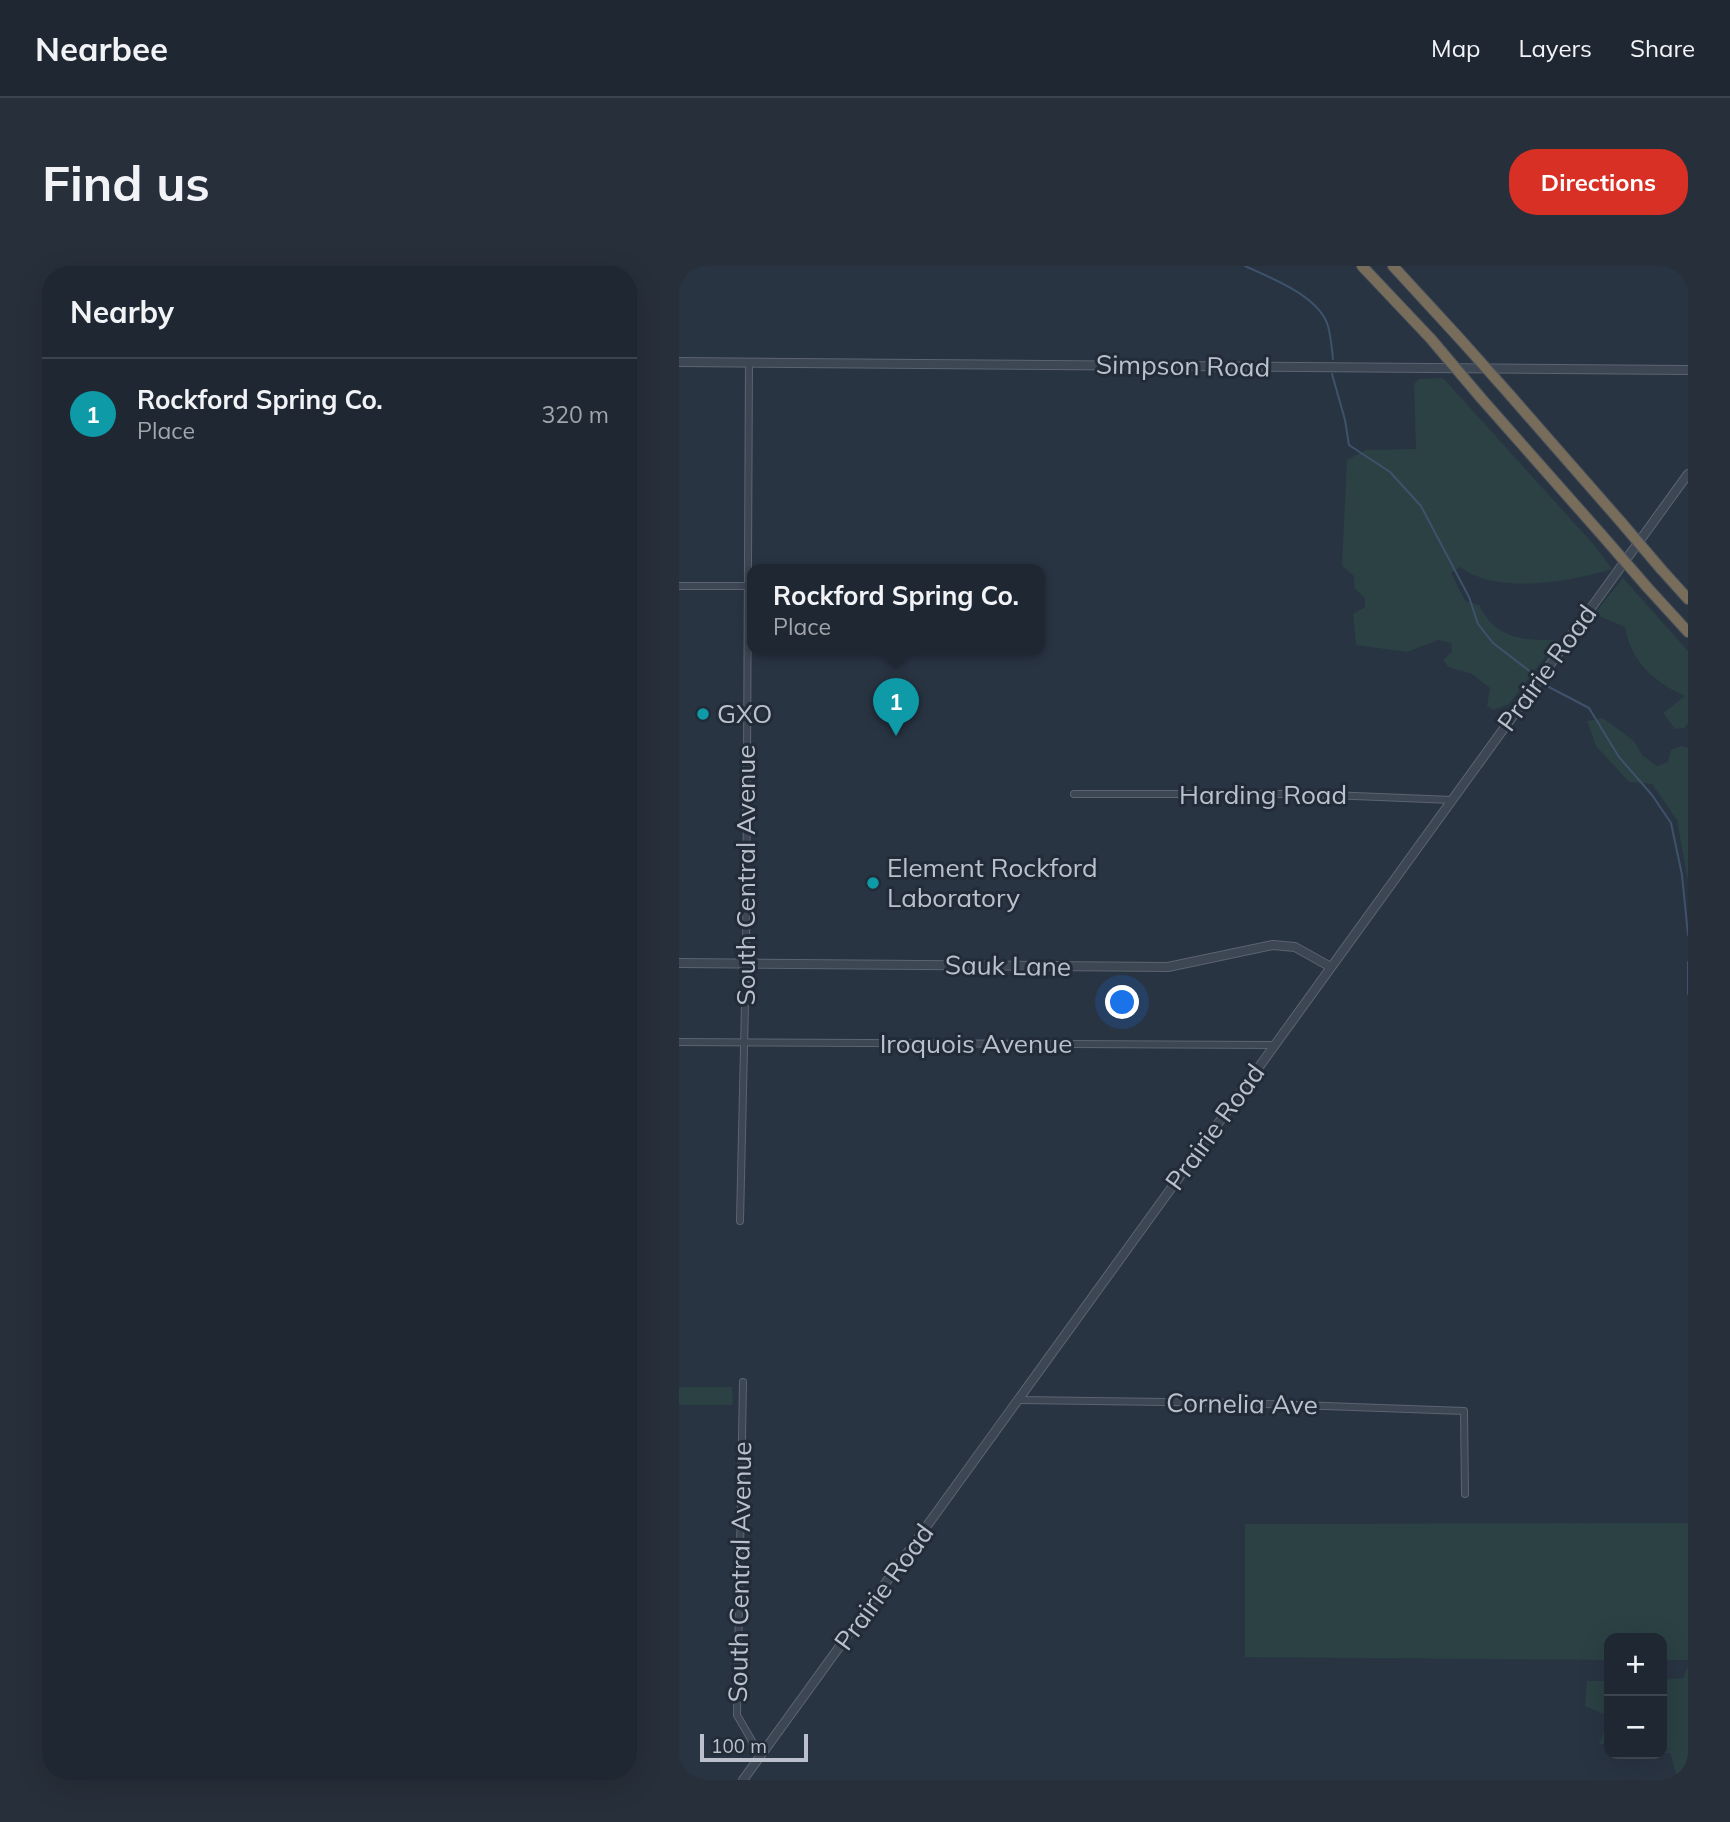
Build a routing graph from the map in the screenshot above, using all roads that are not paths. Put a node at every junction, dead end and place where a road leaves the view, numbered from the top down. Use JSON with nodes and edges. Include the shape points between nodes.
{"nodes":[{"id":1,"x":1363,"y":266,"type":"edge"},
{"id":2,"x":1393,"y":266,"type":"edge"},
{"id":3,"x":679,"y":362,"type":"edge"},
{"id":4,"x":749,"y":362,"type":"junction"},
{"id":5,"x":1688,"y":370,"type":"edge"},
{"id":6,"x":1688,"y":474,"type":"edge"},
{"id":7,"x":750,"y":564,"type":"edge"},
{"id":8,"x":679,"y":586,"type":"edge"},
{"id":9,"x":747,"y":586,"type":"edge"},
{"id":10,"x":1688,"y":599,"type":"edge"},
{"id":11,"x":1688,"y":632,"type":"edge"},
{"id":12,"x":749,"y":655,"type":"edge"},
{"id":13,"x":1075,"y":794,"type":"dead end"},
{"id":14,"x":1452,"y":800,"type":"junction"},
{"id":15,"x":746,"y":961,"type":"junction"},
{"id":16,"x":679,"y":963,"type":"edge"},
{"id":17,"x":1329,"y":966,"type":"junction"},
{"id":18,"x":679,"y":1042,"type":"edge"},
{"id":19,"x":745,"y":1043,"type":"junction"},
{"id":20,"x":1273,"y":1045,"type":"junction"},
{"id":21,"x":740,"y":1221,"type":"dead end"},
{"id":22,"x":743,"y":1382,"type":"dead end"},
{"id":23,"x":1019,"y":1400,"type":"junction"},
{"id":24,"x":1465,"y":1494,"type":"dead end"},
{"id":25,"x":760,"y":1755,"type":"junction"},
{"id":26,"x":743,"y":1780,"type":"edge"}],
"edges":[{"from":1,"to":11,"type":"highway","bridge":true},
{"from":2,"to":10,"type":"highway","bridge":true},
{"from":3,"to":4,"type":"street","name":"Simpson Road"},
{"from":4,"to":5,"type":"street","name":"Simpson Road"},
{"from":4,"to":7,"type":"street","name":"South Central Avenue"},
{"from":6,"to":14,"type":"street","name":"Prairie Road"},
{"from":8,"to":9,"type":"street"},
{"from":12,"to":15,"type":"street","name":"South Central Avenue"},
{"from":13,"to":14,"type":"street","name":"Harding Road","via":[[1306,793]]},
{"from":14,"to":17,"type":"street","name":"Prairie Road"},
{"from":15,"to":16,"type":"street","name":"Sauk Lane"},
{"from":15,"to":17,"type":"street","name":"Sauk Lane","via":[[1168,967],[1273,944],[1296,947]]},
{"from":15,"to":19,"type":"street","name":"South Central Avenue"},
{"from":17,"to":20,"type":"street","name":"Prairie Road"},
{"from":18,"to":19,"type":"street","name":"Iroquois Avenue"},
{"from":19,"to":20,"type":"street","name":"Iroquois Avenue"},
{"from":19,"to":21,"type":"street","name":"South Central Avenue"},
{"from":20,"to":23,"type":"street","name":"Prairie Road"},
{"from":22,"to":25,"type":"street","name":"South Central Avenue","via":[[737,1715]]},
{"from":23,"to":24,"type":"street","name":"Cornelia Ave","via":[[1464,1411]]},
{"from":23,"to":25,"type":"street","name":"Prairie Road"},
{"from":25,"to":26,"type":"street","name":"Prairie Road"}]}
